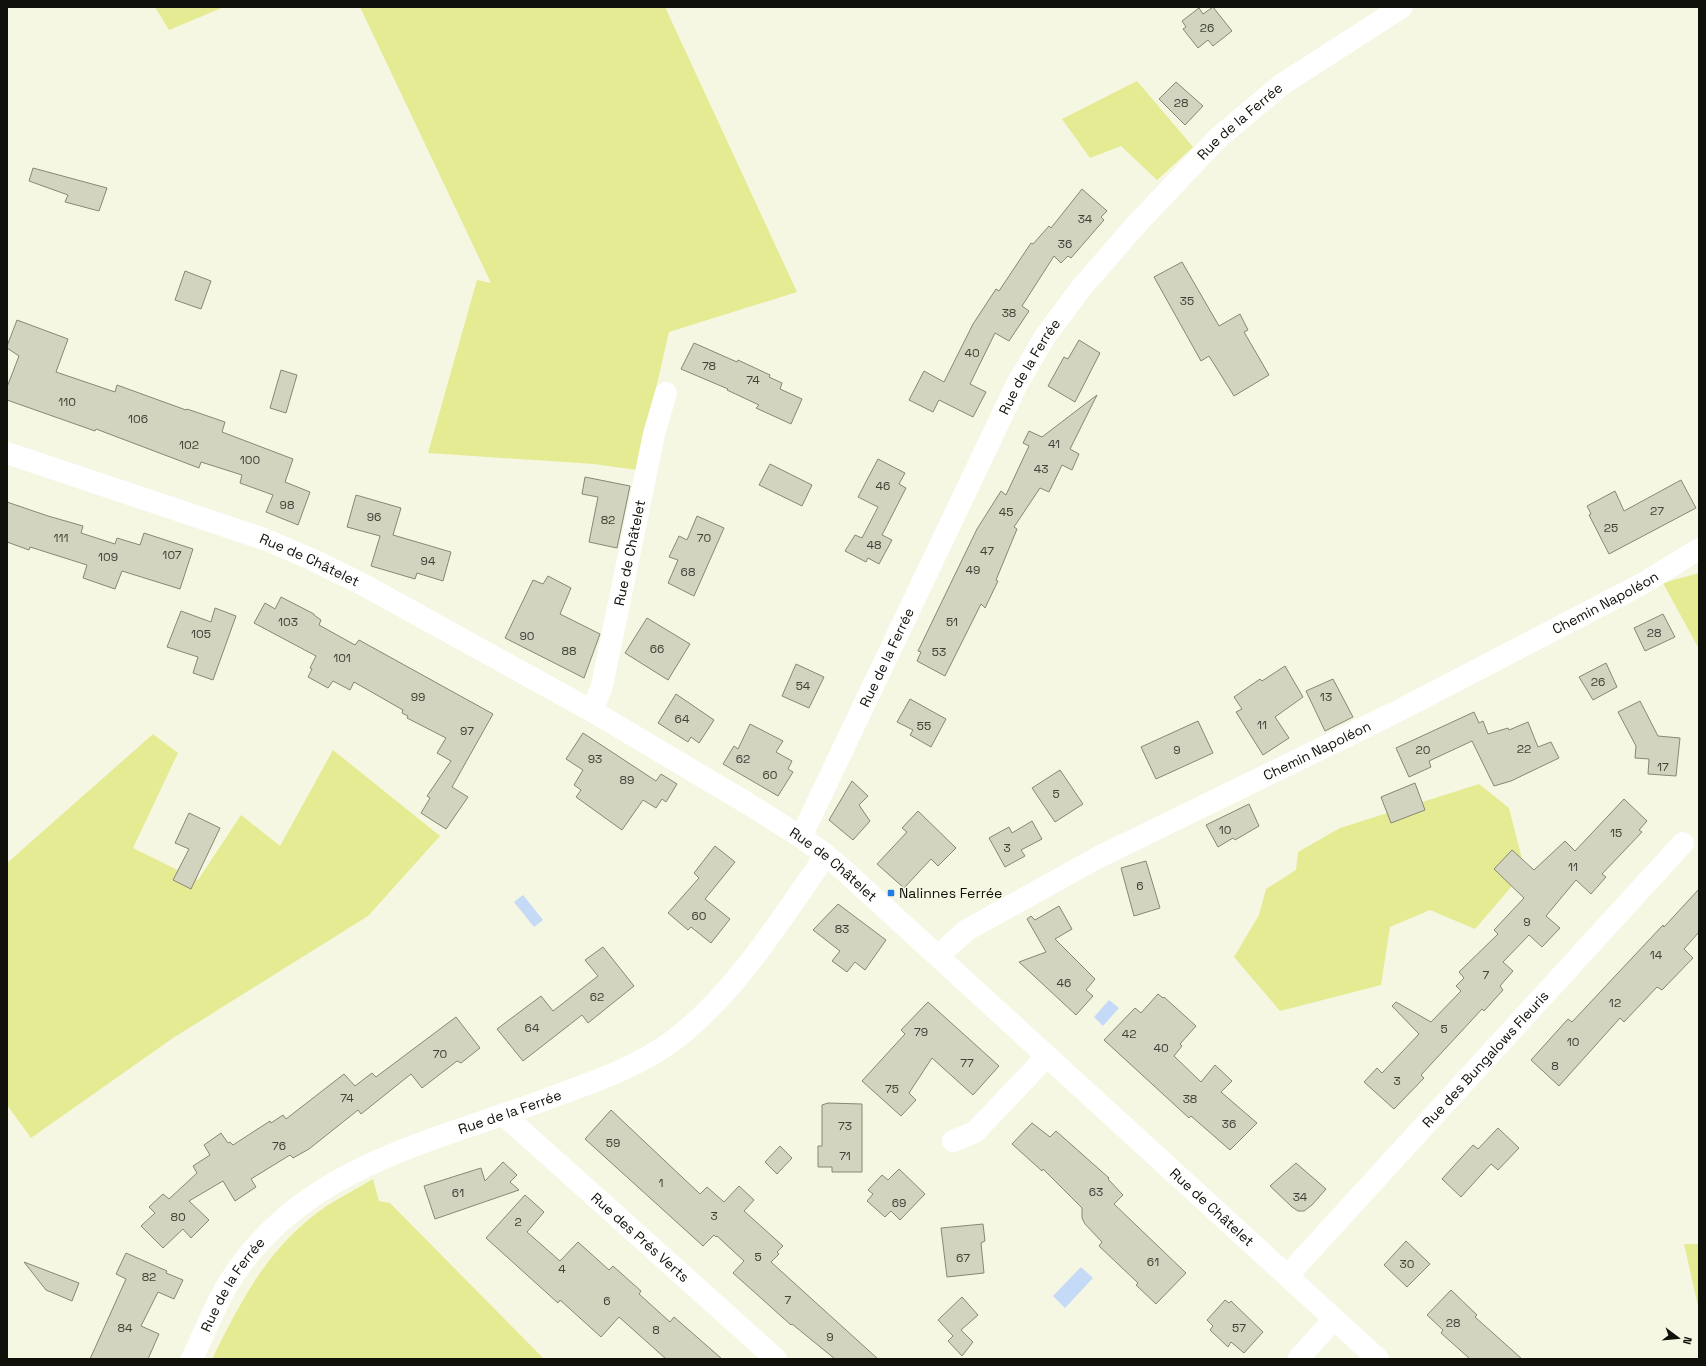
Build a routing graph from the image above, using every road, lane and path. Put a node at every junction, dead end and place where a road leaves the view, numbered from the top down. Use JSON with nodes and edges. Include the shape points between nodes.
{"nodes":[{"id":1,"x":1402,"y":7,"type":"edge"},
{"id":2,"x":666,"y":393,"type":"dead end"},
{"id":3,"x":7,"y":453,"type":"edge"},
{"id":4,"x":1699,"y":549,"type":"edge"},
{"id":5,"x":592,"y":711,"type":"junction"},
{"id":6,"x":801,"y":837,"type":"junction"},
{"id":7,"x":1684,"y":843,"type":"dead end"},
{"id":8,"x":826,"y":855,"type":"junction"},
{"id":9,"x":938,"y":955,"type":"junction"},
{"id":10,"x":1047,"y":1056,"type":"junction"},
{"id":11,"x":504,"y":1115,"type":"junction"},
{"id":12,"x":953,"y":1141,"type":"dead end"},
{"id":13,"x":1287,"y":1276,"type":"junction"},
{"id":14,"x":1334,"y":1318,"type":"junction"},
{"id":15,"x":192,"y":1359,"type":"edge"},
{"id":16,"x":776,"y":1359,"type":"edge"},
{"id":17,"x":1298,"y":1359,"type":"edge"},
{"id":18,"x":1378,"y":1359,"type":"edge"}],
"edges":[{"from":1,"to":6,"type":"street","name":"Rue de la Ferrée","via":[[1281,85],[1218,138],[1134,227],[1082,287],[1046,335],[1017,384]]},
{"from":2,"to":5,"type":"street","name":"Rue de Châtelet","via":[[654,434],[602,686]]},
{"from":3,"to":5,"type":"street","name":"Rue de Châtelet","via":[[264,539],[311,559],[448,630]]},
{"from":4,"to":9,"type":"street","name":"Chemin Napoléon","via":[[1642,584],[1396,712],[1097,858],[967,930]]},
{"from":5,"to":6,"type":"street","name":"Rue de Châtelet"},
{"from":6,"to":8,"type":"street","name":"Rue de Châtelet"},
{"from":7,"to":13,"type":"street","name":"Rue des Bungalows Fleuris"},
{"from":8,"to":9,"type":"street","name":"Rue de Châtelet"},
{"from":8,"to":11,"type":"street","name":"Rue de la Ferrée","via":[[756,953],[721,996],[670,1043],[612,1075]]},
{"from":9,"to":10,"type":"street","name":"Rue de Châtelet"},
{"from":10,"to":12,"type":"street","via":[[975,1132]]},
{"from":10,"to":13,"type":"street","name":"Rue de Châtelet"},
{"from":11,"to":15,"type":"street","name":"Rue de la Ferrée","via":[[395,1152],[352,1172],[305,1200],[272,1229],[238,1269],[214,1311]]},
{"from":11,"to":16,"type":"street","name":"Rue des Prés Verts"},
{"from":13,"to":14,"type":"street","name":"Rue de Châtelet"},
{"from":14,"to":17,"type":"street"},
{"from":14,"to":18,"type":"street","name":"Rue de Châtelet"}]}
